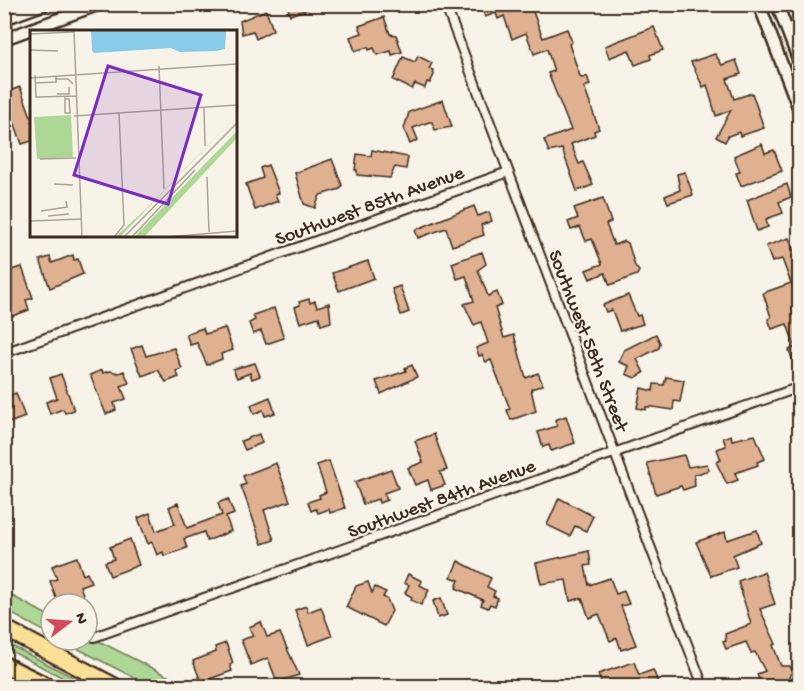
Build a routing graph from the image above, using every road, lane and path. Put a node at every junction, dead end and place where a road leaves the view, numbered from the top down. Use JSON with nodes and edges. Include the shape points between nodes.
{"nodes":[{"id":1,"x":45,"y":4,"type":"edge"},
{"id":2,"x":100,"y":4,"type":"edge"},
{"id":3,"x":444,"y":4,"type":"edge"},
{"id":4,"x":759,"y":4,"type":"edge"},
{"id":5,"x":777,"y":4,"type":"edge"},
{"id":6,"x":33,"y":9,"type":"junction"},
{"id":7,"x":4,"y":19,"type":"edge"},
{"id":8,"x":38,"y":27,"type":"junction"},
{"id":9,"x":4,"y":39,"type":"edge"},
{"id":10,"x":800,"y":64,"type":"edge"},
{"id":11,"x":800,"y":112,"type":"edge"},
{"id":12,"x":508,"y":172,"type":"junction"},
{"id":13,"x":4,"y":353,"type":"edge"},
{"id":14,"x":800,"y":387,"type":"edge"},
{"id":15,"x":615,"y":453,"type":"junction"},
{"id":16,"x":4,"y":628,"type":"edge"},
{"id":17,"x":99,"y":635,"type":"edge"},
{"id":18,"x":4,"y":665,"type":"edge"},
{"id":19,"x":47,"y":687,"type":"edge"},
{"id":20,"x":114,"y":687,"type":"edge"},
{"id":21,"x":703,"y":687,"type":"edge"}],
"edges":[{"from":1,"to":6,"type":"main road"},
{"from":2,"to":8,"type":"main road"},
{"from":3,"to":12,"type":"street","name":"Southwest 58th Street"},
{"from":4,"to":11,"type":"main road"},
{"from":5,"to":10,"type":"main road"},
{"from":6,"to":7,"type":"main road"},
{"from":6,"to":8,"type":"main road"},
{"from":8,"to":9,"type":"main road"},
{"from":12,"to":13,"type":"street","name":"Southwest 85th Avenue"},
{"from":12,"to":15,"type":"street","name":"Southwest 58th Street"},
{"from":14,"to":15,"type":"street","name":"Southwest 84th Avenue"},
{"from":15,"to":17,"type":"street","name":"Southwest 84th Avenue"},
{"from":15,"to":21,"type":"street","name":"Southwest 58th Street"},
{"from":16,"to":20,"type":"highway"},
{"from":18,"to":19,"type":"highway"}]}
